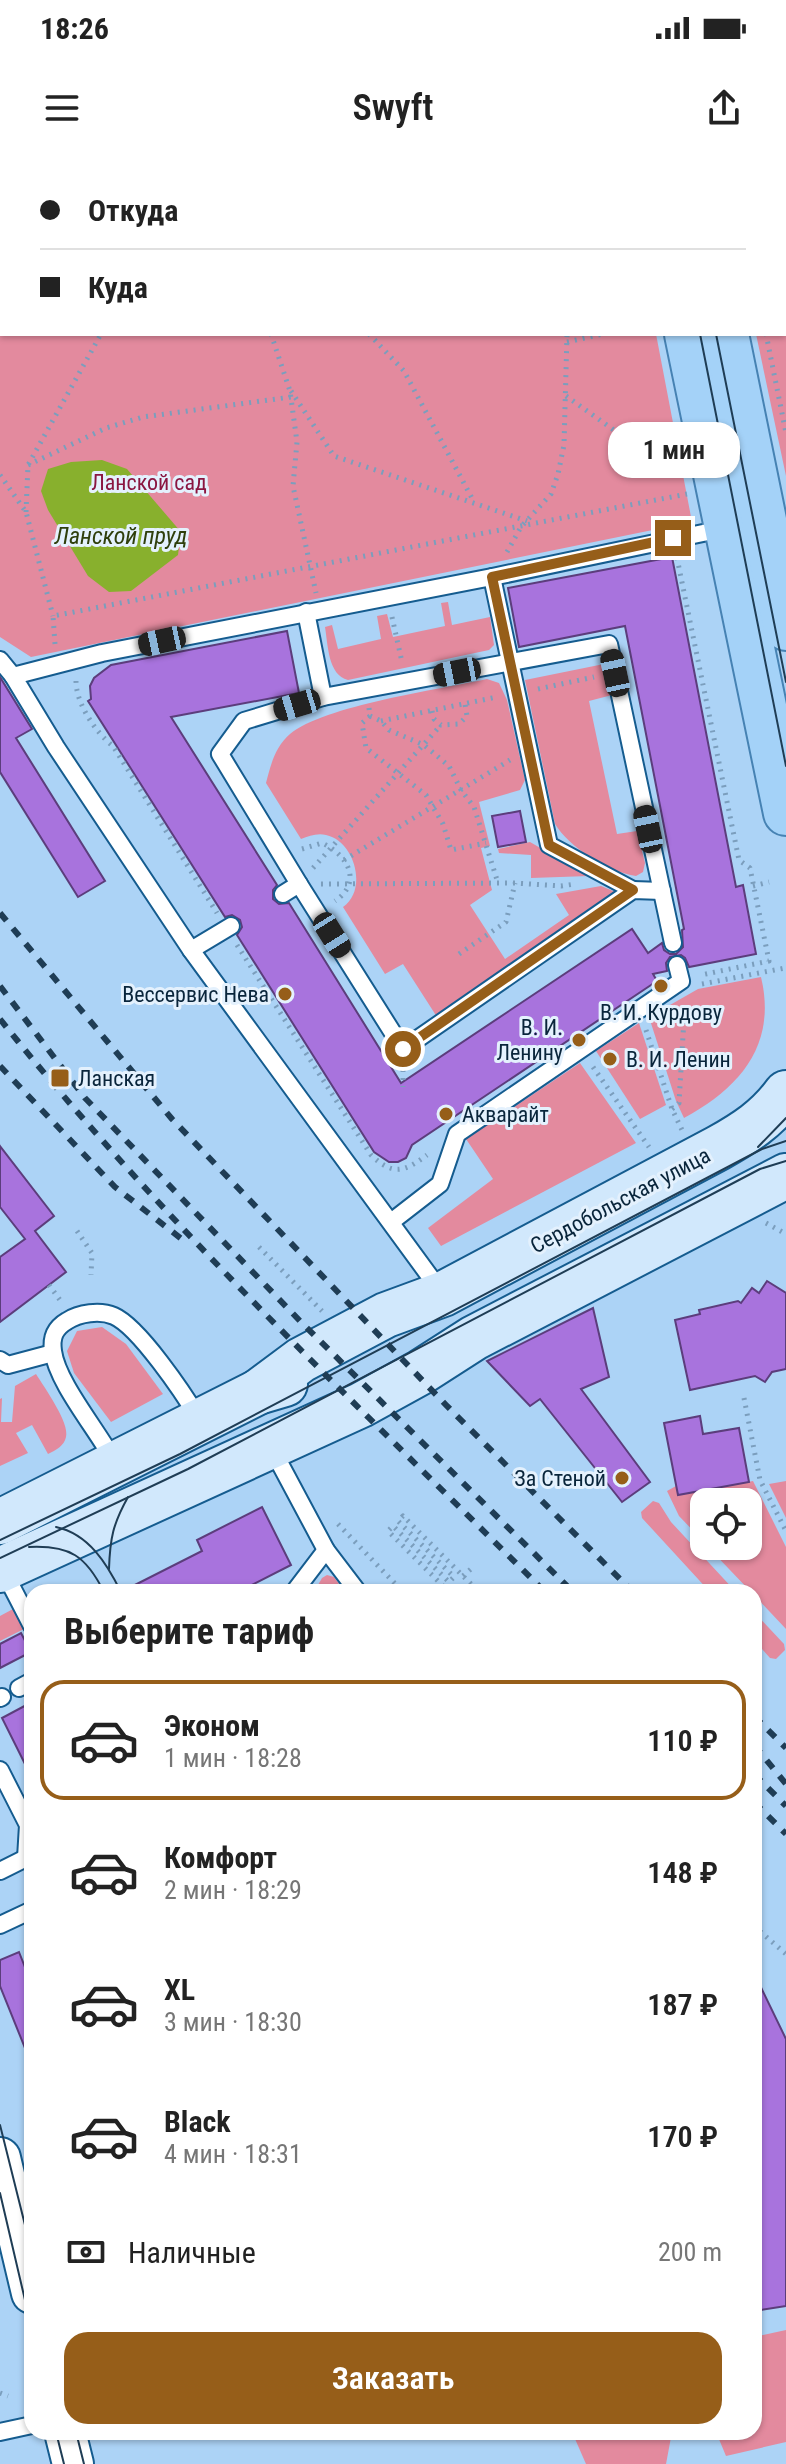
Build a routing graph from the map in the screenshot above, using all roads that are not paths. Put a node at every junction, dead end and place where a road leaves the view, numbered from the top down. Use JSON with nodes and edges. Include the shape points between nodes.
{"nodes":[{"id":1,"x":687,"y":336,"type":"edge"},
{"id":2,"x":726,"y":336,"type":"edge"},
{"id":3,"x":728,"y":528,"type":"junction"},
{"id":4,"x":492,"y":577,"type":"junction"},
{"id":5,"x":312,"y":611,"type":"junction"},
{"id":6,"x":786,"y":628,"type":"edge"},
{"id":7,"x":0,"y":660,"type":"edge"},
{"id":8,"x":508,"y":661,"type":"junction"},
{"id":9,"x":13,"y":676,"type":"junction"},
{"id":10,"x":323,"y":697,"type":"junction"},
{"id":11,"x":786,"y":813,"type":"edge"},
{"id":12,"x":299,"y":884,"type":"junction"},
{"id":13,"x":633,"y":890,"type":"junction"},
{"id":14,"x":662,"y":891,"type":"junction"},
{"id":15,"x":283,"y":894,"type":"dead end"},
{"id":16,"x":231,"y":926,"type":"dead end"},
{"id":17,"x":673,"y":943,"type":"dead end"},
{"id":18,"x":191,"y":950,"type":"junction"},
{"id":19,"x":679,"y":973,"type":"road end"},
{"id":20,"x":786,"y":1093,"type":"edge"},
{"id":21,"x":770,"y":1125,"type":"edge"},
{"id":22,"x":786,"y":1176,"type":"edge"},
{"id":23,"x":391,"y":1222,"type":"junction"},
{"id":24,"x":443,"y":1294,"type":"junction"},
{"id":25,"x":53,"y":1353,"type":"junction"},
{"id":26,"x":0,"y":1360,"type":"edge"},
{"id":27,"x":200,"y":1421,"type":"junction"},
{"id":28,"x":277,"y":1442,"type":"junction"},
{"id":29,"x":116,"y":1464,"type":"junction"},
{"id":30,"x":0,"y":1522,"type":"edge"},
{"id":31,"x":326,"y":1550,"type":"junction"},
{"id":32,"x":1,"y":1569,"type":"edge"},
{"id":33,"x":300,"y":1584,"type":"edge"},
{"id":34,"x":352,"y":1584,"type":"edge"},
{"id":35,"x":24,"y":1611,"type":"edge"},
{"id":36,"x":0,"y":1770,"type":"edge"},
{"id":37,"x":24,"y":1817,"type":"edge"},
{"id":38,"x":24,"y":1859,"type":"edge"},
{"id":39,"x":0,"y":1871,"type":"edge"},
{"id":40,"x":24,"y":1914,"type":"edge"},
{"id":41,"x":0,"y":1925,"type":"edge"},
{"id":42,"x":0,"y":2158,"type":"edge"},
{"id":43,"x":24,"y":2259,"type":"edge"},
{"id":44,"x":24,"y":2427,"type":"edge"},
{"id":45,"x":0,"y":2432,"type":"edge"},
{"id":46,"x":67,"y":2440,"type":"edge"},
{"id":47,"x":73,"y":2464,"type":"edge"}],
"edges":[{"from":1,"to":3,"type":"main road"},
{"from":2,"to":6,"type":"main road"},
{"from":3,"to":4,"type":"lane"},
{"from":3,"to":11,"type":"main road"},
{"from":4,"to":5,"type":"lane"},
{"from":4,"to":8,"type":"lane"},
{"from":5,"to":9,"type":"lane"},
{"from":5,"to":10,"type":"lane"},
{"from":7,"to":9,"type":"lane"},
{"from":8,"to":10,"type":"lane"},
{"from":8,"to":13,"type":"lane","via":[[549,845]]},
{"from":8,"to":14,"type":"lane","via":[[609,644]]},
{"from":9,"to":18,"type":"lane"},
{"from":10,"to":12,"type":"lane","via":[[244,721],[220,754]]},
{"from":12,"to":13,"type":"lane","via":[[403,1049]]},
{"from":12,"to":15,"type":"lane"},
{"from":13,"to":14,"type":"lane"},
{"from":14,"to":17,"type":"lane"},
{"from":16,"to":18,"type":"lane"},
{"from":18,"to":23,"type":"lane"},
{"from":19,"to":23,"type":"lane","via":[[640,1010],[457,1134],[440,1184]]},
{"from":20,"to":21,"type":"main road","name":"Сердобольская улица","via":[[772,1112]]},
{"from":21,"to":24,"type":"main road","name":"Сердобольская улица"},
{"from":22,"to":28,"type":"main road","via":[[474,1338],[411,1360]]},
{"from":23,"to":24,"type":"lane"},
{"from":24,"to":27,"type":"main road","name":"Сердобольская улица","via":[[396,1330],[323,1369],[258,1392]]},
{"from":25,"to":26,"type":"lane","via":[[8,1365]]},
{"from":25,"to":27,"type":"lane","via":[[58,1326],[74,1316],[112,1315],[129,1325]]},
{"from":25,"to":29,"type":"lane","via":[[61,1376]]},
{"from":27,"to":29,"type":"main road","name":"Сердобольская улица"},
{"from":28,"to":31,"type":"lane"},
{"from":28,"to":32,"type":"main road"},
{"from":29,"to":30,"type":"main road","name":"Сердобольская улица"},
{"from":31,"to":33,"type":"lane"},
{"from":31,"to":34,"type":"lane"},
{"from":32,"to":35,"type":"lane"},
{"from":36,"to":37,"type":"lane"},
{"from":38,"to":39,"type":"lane"},
{"from":40,"to":41,"type":"lane"},
{"from":42,"to":43,"type":"street"},
{"from":44,"to":45,"type":"lane"},
{"from":46,"to":47,"type":"street"}]}
